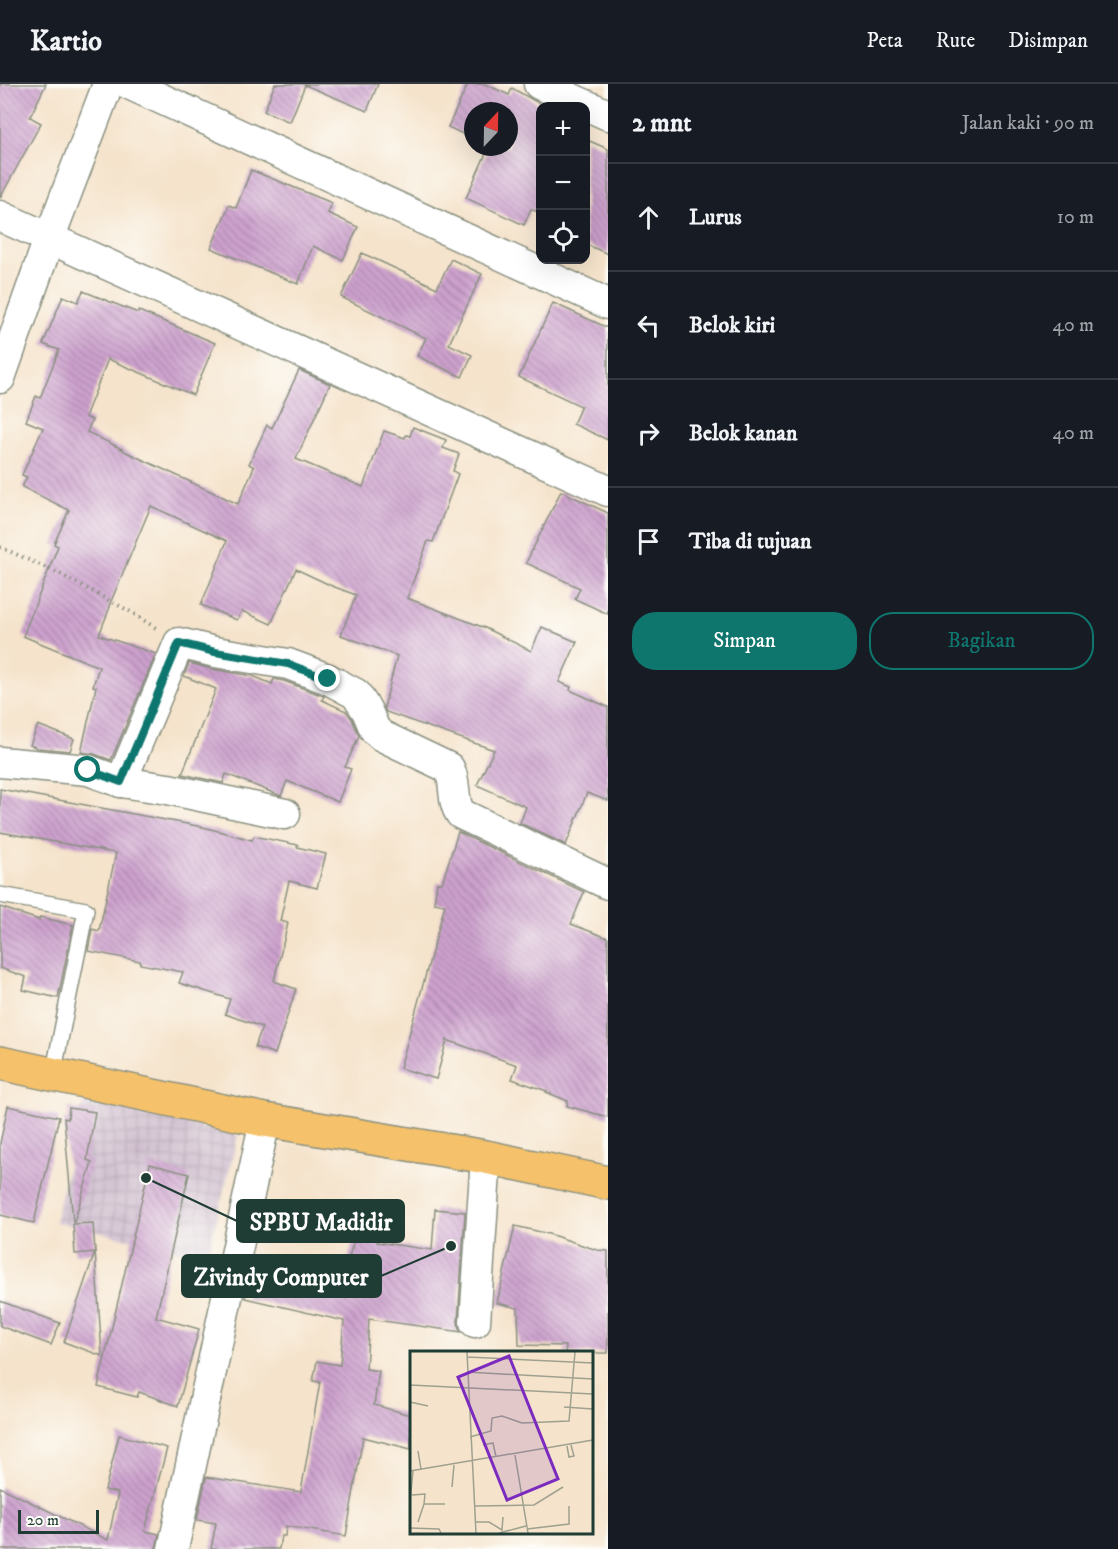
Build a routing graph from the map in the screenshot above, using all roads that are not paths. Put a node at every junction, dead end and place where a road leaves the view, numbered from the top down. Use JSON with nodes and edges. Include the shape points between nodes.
{"nodes":[{"id":1,"x":108,"y":84,"type":"edge"},
{"id":2,"x":129,"y":84,"type":"edge"},
{"id":3,"x":538,"y":84,"type":"edge"},
{"id":4,"x":608,"y":115,"type":"edge"},
{"id":5,"x":0,"y":216,"type":"edge"},
{"id":6,"x":49,"y":239,"type":"junction"},
{"id":7,"x":608,"y":304,"type":"edge"},
{"id":8,"x":0,"y":378,"type":"edge"},
{"id":9,"x":608,"y":491,"type":"edge"},
{"id":10,"x":0,"y":762,"type":"edge"},
{"id":11,"x":121,"y":782,"type":"junction"},
{"id":12,"x":285,"y":814,"type":"dead end"},
{"id":13,"x":608,"y":884,"type":"edge"},
{"id":14,"x":0,"y":895,"type":"edge"},
{"id":15,"x":0,"y":1063,"type":"edge"},
{"id":16,"x":53,"y":1075,"type":"junction"},
{"id":17,"x":265,"y":1120,"type":"junction"},
{"id":18,"x":486,"y":1157,"type":"junction"},
{"id":19,"x":608,"y":1183,"type":"edge"},
{"id":20,"x":475,"y":1322,"type":"dead end"},
{"id":21,"x":173,"y":1549,"type":"edge"}],
"edges":[{"from":1,"to":6,"type":"street"},
{"from":2,"to":7,"type":"street"},
{"from":3,"to":4,"type":"street"},
{"from":5,"to":6,"type":"street"},
{"from":6,"to":8,"type":"street"},
{"from":6,"to":9,"type":"street"},
{"from":10,"to":11,"type":"street","via":[[88,770]]},
{"from":11,"to":12,"type":"street"},
{"from":11,"to":13,"type":"street","via":[[179,643],[288,664],[356,694],[382,736],[449,768],[456,807],[461,814]]},
{"from":14,"to":16,"type":"lane","via":[[86,910]]},
{"from":15,"to":16,"type":"highway"},
{"from":16,"to":17,"type":"highway"},
{"from":17,"to":18,"type":"highway"},
{"from":17,"to":21,"type":"street"},
{"from":18,"to":19,"type":"highway"},
{"from":18,"to":20,"type":"street"}]}
